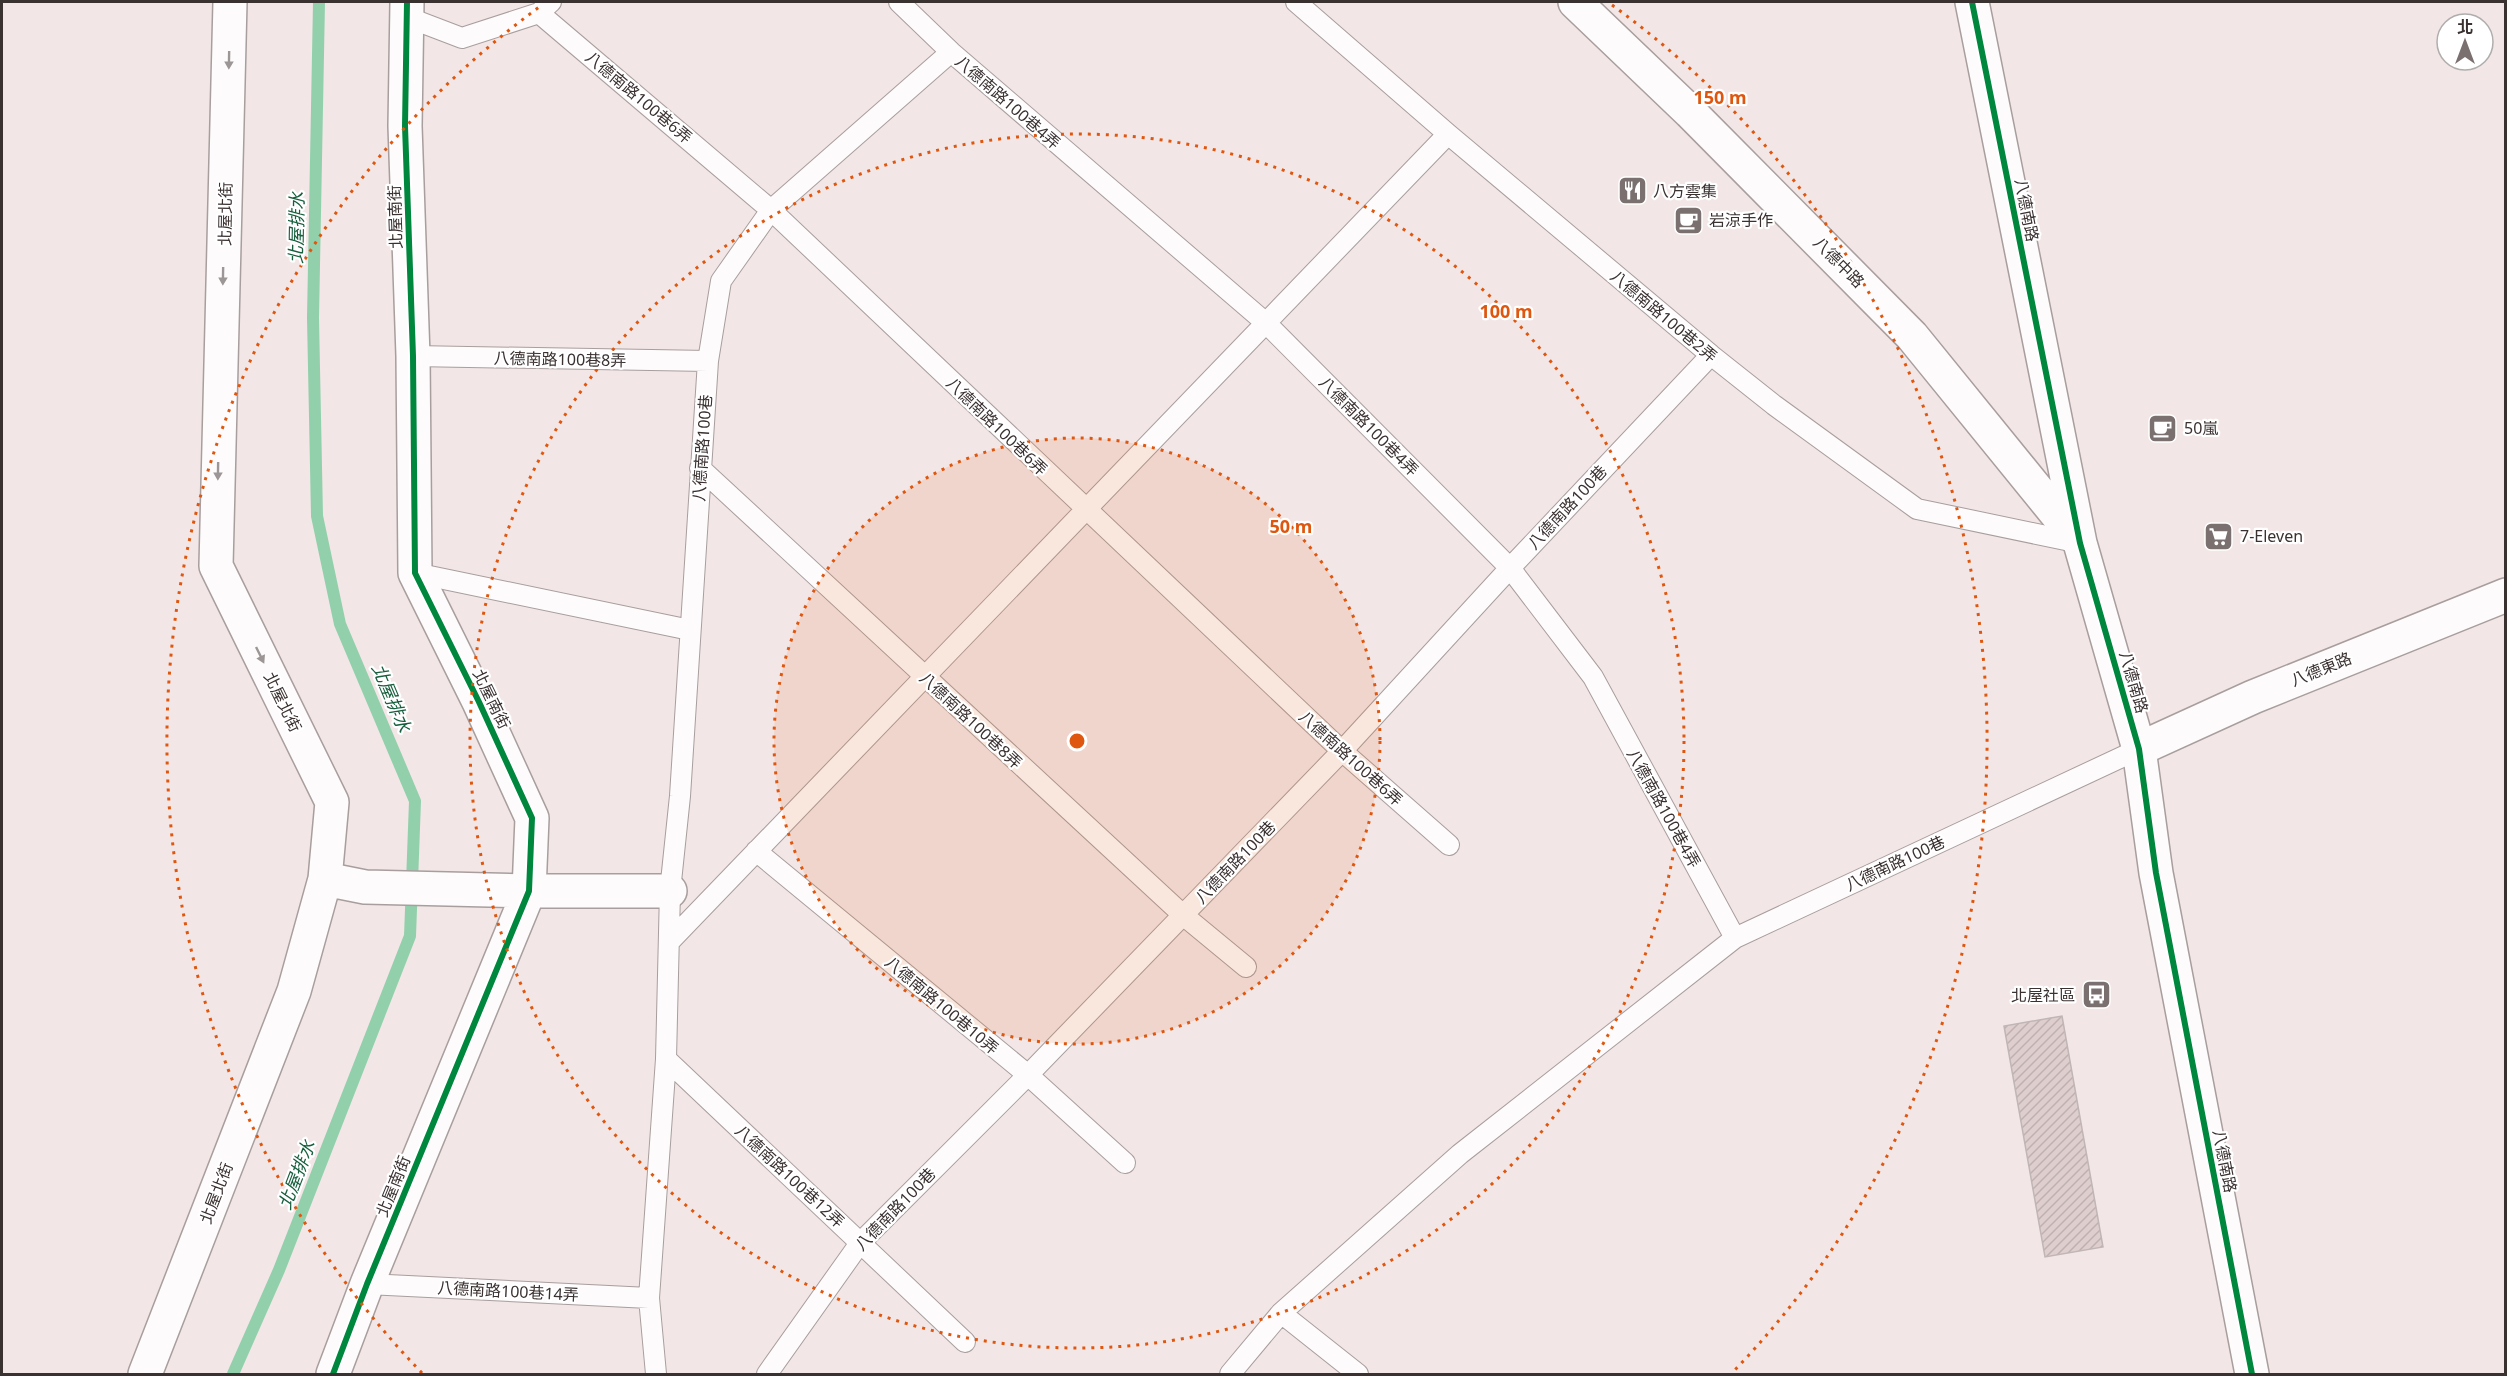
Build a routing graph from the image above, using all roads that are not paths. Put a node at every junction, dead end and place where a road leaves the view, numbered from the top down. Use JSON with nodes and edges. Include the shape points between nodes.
{"nodes":[{"id":1,"x":230,"y":2,"type":"edge"},
{"id":2,"x":899,"y":2,"type":"edge"},
{"id":3,"x":1296,"y":2,"type":"edge"},
{"id":4,"x":1575,"y":2,"type":"edge"},
{"id":5,"x":1974,"y":3,"type":"edge"},
{"id":6,"x":545,"y":7,"type":"edge"},
{"id":7,"x":407,"y":9,"type":"edge"},
{"id":8,"x":951,"y":52,"type":"junction"},
{"id":9,"x":1448,"y":134,"type":"junction"},
{"id":10,"x":771,"y":210,"type":"junction"},
{"id":11,"x":1266,"y":323,"type":"junction"},
{"id":12,"x":1711,"y":355,"type":"junction"},
{"id":13,"x":413,"y":356,"type":"junction"},
{"id":14,"x":708,"y":361,"type":"junction"},
{"id":15,"x":700,"y":468,"type":"junction"},
{"id":16,"x":1086,"y":510,"type":"junction"},
{"id":17,"x":2080,"y":543,"type":"junction"},
{"id":18,"x":1510,"y":568,"type":"junction"},
{"id":19,"x":415,"y":573,"type":"junction"},
{"id":20,"x":2505,"y":595,"type":"edge"},
{"id":21,"x":690,"y":630,"type":"junction"},
{"id":22,"x":924,"y":677,"type":"junction"},
{"id":23,"x":2139,"y":749,"type":"junction"},
{"id":24,"x":1342,"y":751,"type":"junction"},
{"id":25,"x":1449,"y":846,"type":"dead end"},
{"id":26,"x":756,"y":851,"type":"junction"},
{"id":27,"x":325,"y":879,"type":"junction"},
{"id":28,"x":529,"y":891,"type":"junction"},
{"id":29,"x":670,"y":891,"type":"junction"},
{"id":30,"x":1183,"y":915,"type":"junction"},
{"id":31,"x":1735,"y":938,"type":"junction"},
{"id":32,"x":669,"y":942,"type":"junction"},
{"id":33,"x":1246,"y":967,"type":"dead end"},
{"id":34,"x":666,"y":1059,"type":"junction"},
{"id":35,"x":1028,"y":1075,"type":"junction"},
{"id":36,"x":1125,"y":1163,"type":"dead end"},
{"id":37,"x":860,"y":1243,"type":"junction"},
{"id":38,"x":366,"y":1284,"type":"junction"},
{"id":39,"x":649,"y":1298,"type":"junction"},
{"id":40,"x":1281,"y":1312,"type":"junction"},
{"id":41,"x":965,"y":1342,"type":"dead end"},
{"id":42,"x":145,"y":1374,"type":"edge"},
{"id":43,"x":333,"y":1374,"type":"edge"},
{"id":44,"x":656,"y":1374,"type":"edge"},
{"id":45,"x":767,"y":1374,"type":"edge"},
{"id":46,"x":1230,"y":1374,"type":"edge"},
{"id":47,"x":1358,"y":1374,"type":"edge"},
{"id":48,"x":2252,"y":1374,"type":"edge"}],
"edges":[{"from":1,"to":27,"type":"street","name":"北屋北街","one_way":true,"via":[[216,566],[332,802]]},
{"from":2,"to":8,"type":"lane","name":"八德南路100巷4弄"},
{"from":3,"to":9,"type":"lane","name":"八德南路100巷2弄"},
{"from":4,"to":17,"type":"street","name":"八德中路","via":[[1912,336]]},
{"from":5,"to":17,"type":"street","name":"八德南路"},
{"from":6,"to":7,"type":"lane","via":[[462,38]]},
{"from":6,"to":10,"type":"lane","name":"八德南路100巷6弄"},
{"from":7,"to":13,"type":"street","name":"北屋南街","via":[[405,126]]},
{"from":8,"to":10,"type":"lane","name":"八德南路100巷"},
{"from":8,"to":11,"type":"lane","name":"八德南路100巷4弄"},
{"from":9,"to":11,"type":"lane"},
{"from":9,"to":12,"type":"lane","name":"八德南路100巷2弄"},
{"from":10,"to":14,"type":"lane","name":"八德南路100巷","via":[[721,281]]},
{"from":10,"to":16,"type":"lane","name":"八德南路100巷6弄"},
{"from":11,"to":16,"type":"lane"},
{"from":11,"to":18,"type":"lane","name":"八德南路100巷4弄"},
{"from":12,"to":17,"type":"lane","name":"八德南路100巷2弄","via":[[1917,509]]},
{"from":12,"to":18,"type":"lane","name":"八德南路100巷"},
{"from":13,"to":14,"type":"lane","name":"八德南路100巷8弄"},
{"from":13,"to":19,"type":"street","name":"北屋南街"},
{"from":14,"to":15,"type":"lane","name":"八德南路100巷"},
{"from":15,"to":21,"type":"lane","name":"八德南路100巷"},
{"from":15,"to":22,"type":"lane","name":"八德南路100巷8弄"},
{"from":16,"to":22,"type":"lane"},
{"from":16,"to":24,"type":"lane","name":"八德南路100巷6弄"},
{"from":17,"to":23,"type":"street","name":"八德南路"},
{"from":18,"to":24,"type":"lane","name":"八德南路100巷"},
{"from":18,"to":31,"type":"lane","name":"八德南路100巷4弄","via":[[1593,677]]},
{"from":19,"to":21,"type":"lane"},
{"from":19,"to":28,"type":"street","name":"北屋南街","via":[[532,818]]},
{"from":20,"to":23,"type":"street","name":"八德東路","via":[[2253,697]]},
{"from":21,"to":29,"type":"lane","name":"八德南路100巷"},
{"from":22,"to":26,"type":"lane"},
{"from":22,"to":30,"type":"lane","name":"八德南路100巷8弄"},
{"from":23,"to":31,"type":"lane","name":"八德南路100巷"},
{"from":23,"to":48,"type":"street","name":"八德南路","via":[[2156,873]]},
{"from":24,"to":25,"type":"lane","name":"八德南路100巷6弄"},
{"from":24,"to":30,"type":"lane","name":"八德南路100巷"},
{"from":26,"to":32,"type":"lane"},
{"from":26,"to":35,"type":"lane","name":"八德南路100巷10弄"},
{"from":27,"to":28,"type":"street","via":[[365,887]]},
{"from":27,"to":42,"type":"street","name":"北屋北街","via":[[294,991]]},
{"from":28,"to":29,"type":"street"},
{"from":28,"to":38,"type":"street","name":"北屋南街"},
{"from":29,"to":32,"type":"lane","name":"八德南路100巷"},
{"from":30,"to":33,"type":"lane","name":"八德南路100巷8弄"},
{"from":30,"to":35,"type":"lane","name":"八德南路100巷"},
{"from":31,"to":40,"type":"lane","name":"八德南路100巷","via":[[1460,1154]]},
{"from":32,"to":34,"type":"lane","name":"八德南路100巷"},
{"from":34,"to":37,"type":"lane","name":"八德南路100巷12弄"},
{"from":34,"to":39,"type":"lane","name":"八德南路100巷"},
{"from":35,"to":36,"type":"lane","name":"八德南路100巷10弄"},
{"from":35,"to":37,"type":"lane","name":"八德南路100巷"},
{"from":37,"to":41,"type":"lane","name":"八德南路100巷12弄"},
{"from":37,"to":45,"type":"lane","name":"八德南路100巷"},
{"from":38,"to":39,"type":"lane","name":"八德南路100巷14弄"},
{"from":38,"to":43,"type":"street","name":"北屋南街"},
{"from":39,"to":44,"type":"lane","name":"八德南路100巷"},
{"from":40,"to":46,"type":"lane","name":"八德南路100巷"},
{"from":40,"to":47,"type":"lane"}]}
